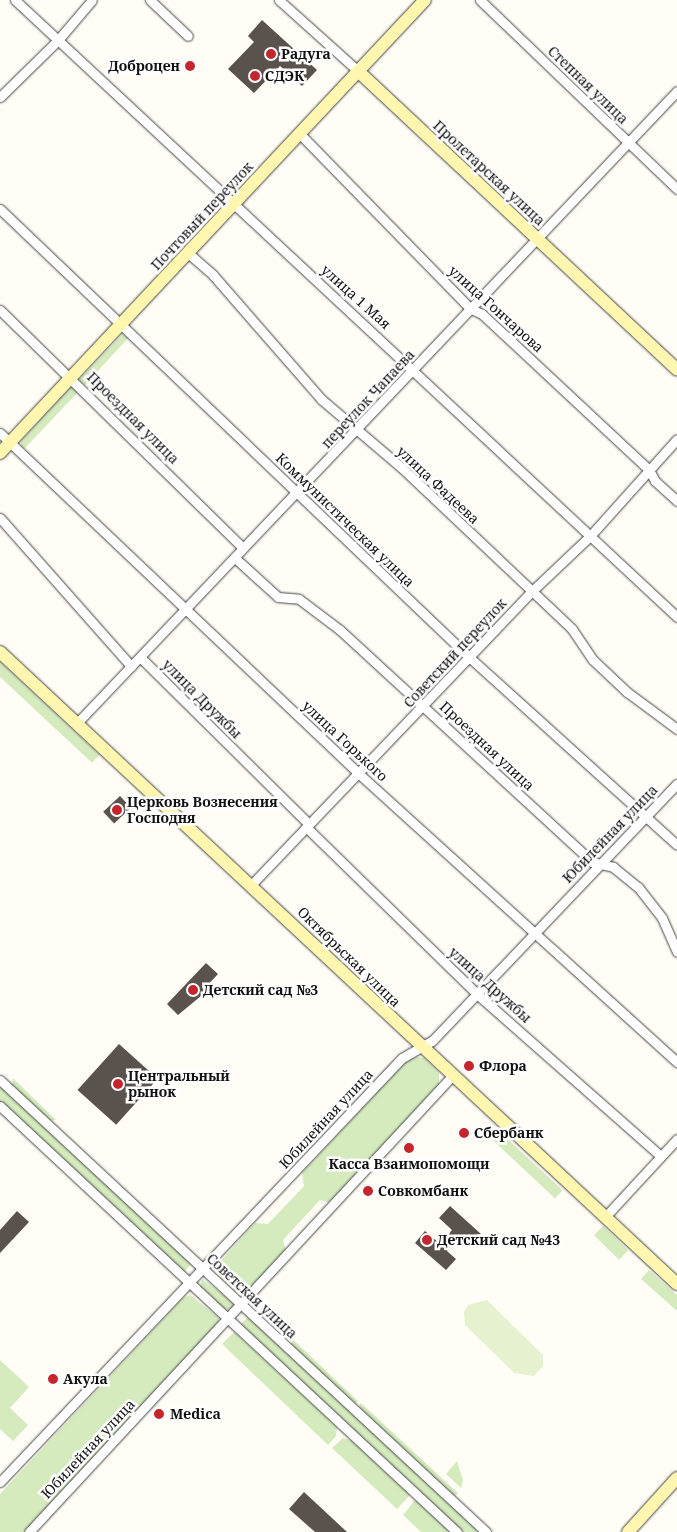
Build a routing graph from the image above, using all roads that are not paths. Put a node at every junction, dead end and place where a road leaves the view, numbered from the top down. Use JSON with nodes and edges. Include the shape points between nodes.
{"nodes":[{"id":1,"x":14,"y":0,"type":"edge"},
{"id":2,"x":92,"y":0,"type":"edge"},
{"id":3,"x":150,"y":0,"type":"edge"},
{"id":4,"x":279,"y":0,"type":"edge"},
{"id":5,"x":425,"y":0,"type":"edge"},
{"id":6,"x":480,"y":0,"type":"edge"},
{"id":7,"x":188,"y":36,"type":"dead end"},
{"id":8,"x":58,"y":40,"type":"junction"},
{"id":9,"x":358,"y":72,"type":"junction"},
{"id":10,"x":677,"y":91,"type":"edge"},
{"id":11,"x":0,"y":97,"type":"edge"},
{"id":12,"x":300,"y":134,"type":"junction"},
{"id":13,"x":628,"y":143,"type":"junction"},
{"id":14,"x":677,"y":189,"type":"edge"},
{"id":15,"x":232,"y":205,"type":"junction"},
{"id":16,"x":0,"y":209,"type":"edge"},
{"id":17,"x":537,"y":238,"type":"junction"},
{"id":18,"x":188,"y":253,"type":"junction"},
{"id":19,"x":471,"y":309,"type":"junction"},
{"id":20,"x":0,"y":310,"type":"edge"},
{"id":21,"x":121,"y":324,"type":"junction"},
{"id":22,"x":415,"y":369,"type":"junction"},
{"id":23,"x":677,"y":370,"type":"edge"},
{"id":24,"x":72,"y":376,"type":"junction"},
{"id":25,"x":357,"y":431,"type":"junction"},
{"id":26,"x":0,"y":433,"type":"edge"},
{"id":27,"x":677,"y":439,"type":"edge"},
{"id":28,"x":10,"y":443,"type":"junction"},
{"id":29,"x":0,"y":453,"type":"edge"},
{"id":30,"x":649,"y":470,"type":"junction"},
{"id":31,"x":297,"y":494,"type":"junction"},
{"id":32,"x":677,"y":501,"type":"edge"},
{"id":33,"x":0,"y":518,"type":"edge"},
{"id":34,"x":590,"y":536,"type":"junction"},
{"id":35,"x":244,"y":548,"type":"junction"},
{"id":36,"x":235,"y":558,"type":"junction"},
{"id":37,"x":532,"y":591,"type":"junction"},
{"id":38,"x":187,"y":609,"type":"junction"},
{"id":39,"x":677,"y":617,"type":"edge"},
{"id":40,"x":0,"y":652,"type":"edge"},
{"id":41,"x":469,"y":657,"type":"junction"},
{"id":42,"x":141,"y":658,"type":"junction"},
{"id":43,"x":131,"y":666,"type":"junction"},
{"id":44,"x":424,"y":706,"type":"junction"},
{"id":45,"x":77,"y":723,"type":"junction"},
{"id":46,"x":677,"y":729,"type":"edge"},
{"id":47,"x":357,"y":772,"type":"junction"},
{"id":48,"x":677,"y":784,"type":"edge"},
{"id":49,"x":646,"y":816,"type":"junction"},
{"id":50,"x":307,"y":825,"type":"junction"},
{"id":51,"x":677,"y":845,"type":"edge"},
{"id":52,"x":602,"y":864,"type":"junction"},
{"id":53,"x":251,"y":885,"type":"junction"},
{"id":54,"x":535,"y":931,"type":"junction"},
{"id":55,"x":677,"y":952,"type":"edge"},
{"id":56,"x":477,"y":994,"type":"junction"},
{"id":57,"x":424,"y":1049,"type":"junction"},
{"id":58,"x":677,"y":1062,"type":"edge"},
{"id":59,"x":452,"y":1076,"type":"junction"},
{"id":60,"x":0,"y":1080,"type":"edge"},
{"id":61,"x":0,"y":1106,"type":"edge"},
{"id":62,"x":677,"y":1139,"type":"edge"},
{"id":63,"x":661,"y":1156,"type":"junction"},
{"id":64,"x":605,"y":1217,"type":"junction"},
{"id":65,"x":203,"y":1270,"type":"junction"},
{"id":66,"x":190,"y":1284,"type":"junction"},
{"id":67,"x":677,"y":1284,"type":"edge"},
{"id":68,"x":241,"y":1306,"type":"junction"},
{"id":69,"x":229,"y":1319,"type":"junction"},
{"id":70,"x":677,"y":1478,"type":"edge"},
{"id":71,"x":0,"y":1482,"type":"edge"},
{"id":72,"x":29,"y":1532,"type":"edge"},
{"id":73,"x":457,"y":1532,"type":"edge"},
{"id":74,"x":486,"y":1532,"type":"edge"},
{"id":75,"x":628,"y":1532,"type":"edge"}],
"edges":[{"from":1,"to":8,"type":"street","name":"улица 1 Мая"},
{"from":2,"to":8,"type":"street"},
{"from":3,"to":7,"type":"street"},
{"from":4,"to":9,"type":"street","name":"Пролетарская улица"},
{"from":5,"to":9,"type":"main road","name":"Почтовый переулок"},
{"from":6,"to":13,"type":"street","name":"Степная улица"},
{"from":8,"to":11,"type":"street"},
{"from":8,"to":15,"type":"street","name":"улица 1 Мая"},
{"from":9,"to":12,"type":"main road","name":"Почтовый переулок"},
{"from":9,"to":17,"type":"main road","name":"Пролетарская улица"},
{"from":10,"to":13,"type":"street","name":"переулок Чапаева"},
{"from":12,"to":15,"type":"main road","name":"Почтовый переулок"},
{"from":12,"to":19,"type":"street","name":"улица Гончарова"},
{"from":13,"to":14,"type":"street","name":"Степная улица"},
{"from":13,"to":17,"type":"street","name":"переулок Чапаева"},
{"from":15,"to":18,"type":"main road","name":"Почтовый переулок"},
{"from":15,"to":22,"type":"street","name":"улица 1 Мая"},
{"from":16,"to":21,"type":"street","name":"Коммунистическая улица"},
{"from":17,"to":19,"type":"street","name":"переулок Чапаева"},
{"from":17,"to":23,"type":"main road","name":"Пролетарская улица"},
{"from":18,"to":21,"type":"main road","name":"Почтовый переулок"},
{"from":18,"to":25,"type":"street","name":"улица Фадеева","via":[[213,275],[321,399]]},
{"from":19,"to":22,"type":"street","name":"переулок Чапаева"},
{"from":19,"to":30,"type":"street","name":"улица Гончарова","via":[[482,314]]},
{"from":20,"to":24,"type":"street","name":"Проездная улица"},
{"from":21,"to":24,"type":"main road","name":"Почтовый переулок"},
{"from":21,"to":31,"type":"street","name":"Коммунистическая улица"},
{"from":22,"to":25,"type":"street","name":"переулок Чапаева"},
{"from":22,"to":34,"type":"street","name":"улица 1 Мая"},
{"from":24,"to":28,"type":"main road","name":"Почтовый переулок"},
{"from":24,"to":35,"type":"street","name":"Проездная улица"},
{"from":25,"to":31,"type":"street","name":"переулок Чапаева"},
{"from":25,"to":37,"type":"street","name":"улица Фадеева","via":[[402,468]]},
{"from":26,"to":28,"type":"street","name":"улица Горького"},
{"from":27,"to":30,"type":"street","name":"Советский переулок"},
{"from":28,"to":29,"type":"main road","name":"Почтовый переулок"},
{"from":28,"to":38,"type":"street","name":"улица Горького"},
{"from":30,"to":32,"type":"street","name":"улица Гончарова","via":[[654,481]]},
{"from":30,"to":34,"type":"street","name":"Советский переулок"},
{"from":31,"to":35,"type":"street","name":"переулок Чапаева"},
{"from":31,"to":41,"type":"street","name":"Коммунистическая улица"},
{"from":33,"to":43,"type":"street"},
{"from":34,"to":37,"type":"street","name":"Советский переулок"},
{"from":34,"to":39,"type":"street","name":"улица 1 Мая"},
{"from":35,"to":36,"type":"street","name":"переулок Чапаева"},
{"from":36,"to":38,"type":"street","name":"переулок Чапаева"},
{"from":36,"to":44,"type":"street","name":"Проездная улица","via":[[278,597],[299,599],[340,630]]},
{"from":37,"to":41,"type":"street","name":"Советский переулок"},
{"from":37,"to":46,"type":"street","name":"улица Фадеева","via":[[572,629],[593,660]]},
{"from":38,"to":42,"type":"street","name":"переулок Чапаева"},
{"from":38,"to":47,"type":"street","name":"улица Горького"},
{"from":40,"to":45,"type":"main road","name":"Октябрьская улица"},
{"from":41,"to":44,"type":"street","name":"Советский переулок"},
{"from":41,"to":49,"type":"street","name":"Коммунистическая улица"},
{"from":42,"to":43,"type":"street","name":"переулок Чапаева"},
{"from":42,"to":50,"type":"street","name":"улица Дружбы"},
{"from":43,"to":45,"type":"street","name":"переулок Чапаева"},
{"from":44,"to":47,"type":"street","name":"Советский переулок"},
{"from":44,"to":52,"type":"street","name":"Проездная улица","via":[[592,862]]},
{"from":45,"to":53,"type":"main road","name":"Октябрьская улица"},
{"from":47,"to":50,"type":"street","name":"Советский переулок"},
{"from":47,"to":54,"type":"street","name":"улица Горького"},
{"from":48,"to":49,"type":"street","name":"Юбилейная улица"},
{"from":49,"to":51,"type":"street","name":"Коммунистическая улица"},
{"from":49,"to":52,"type":"street","name":"Юбилейная улица"},
{"from":50,"to":53,"type":"street","name":"Советский переулок"},
{"from":50,"to":56,"type":"street","name":"улица Дружбы"},
{"from":52,"to":54,"type":"street","name":"Юбилейная улица"},
{"from":52,"to":55,"type":"street","name":"Проездная улица","via":[[613,866],[638,887],[662,918]]},
{"from":53,"to":57,"type":"main road","name":"Октябрьская улица"},
{"from":54,"to":56,"type":"street","name":"Юбилейная улица"},
{"from":54,"to":58,"type":"street","name":"улица Горького"},
{"from":56,"to":57,"type":"street","name":"Юбилейная улица"},
{"from":56,"to":63,"type":"street","name":"улица Дружбы"},
{"from":57,"to":59,"type":"main road","name":"Октябрьская улица"},
{"from":57,"to":65,"type":"street","name":"Юбилейная улица","via":[[402,1058]]},
{"from":59,"to":64,"type":"main road","name":"Октябрьская улица"},
{"from":59,"to":68,"type":"street","name":"Юбилейная улица"},
{"from":60,"to":65,"type":"street","name":"Советская улица"},
{"from":61,"to":66,"type":"street"},
{"from":62,"to":63,"type":"street"},
{"from":63,"to":64,"type":"street"},
{"from":64,"to":67,"type":"main road","name":"Октябрьская улица"},
{"from":65,"to":66,"type":"street","name":"Юбилейная улица"},
{"from":65,"to":68,"type":"street","name":"Советская улица"},
{"from":66,"to":69,"type":"street"},
{"from":66,"to":71,"type":"street","name":"Юбилейная улица"},
{"from":68,"to":69,"type":"street","name":"Юбилейная улица"},
{"from":68,"to":74,"type":"street","name":"Советская улица"},
{"from":69,"to":72,"type":"street","name":"Юбилейная улица"},
{"from":69,"to":73,"type":"street"},
{"from":70,"to":75,"type":"main road"}]}
